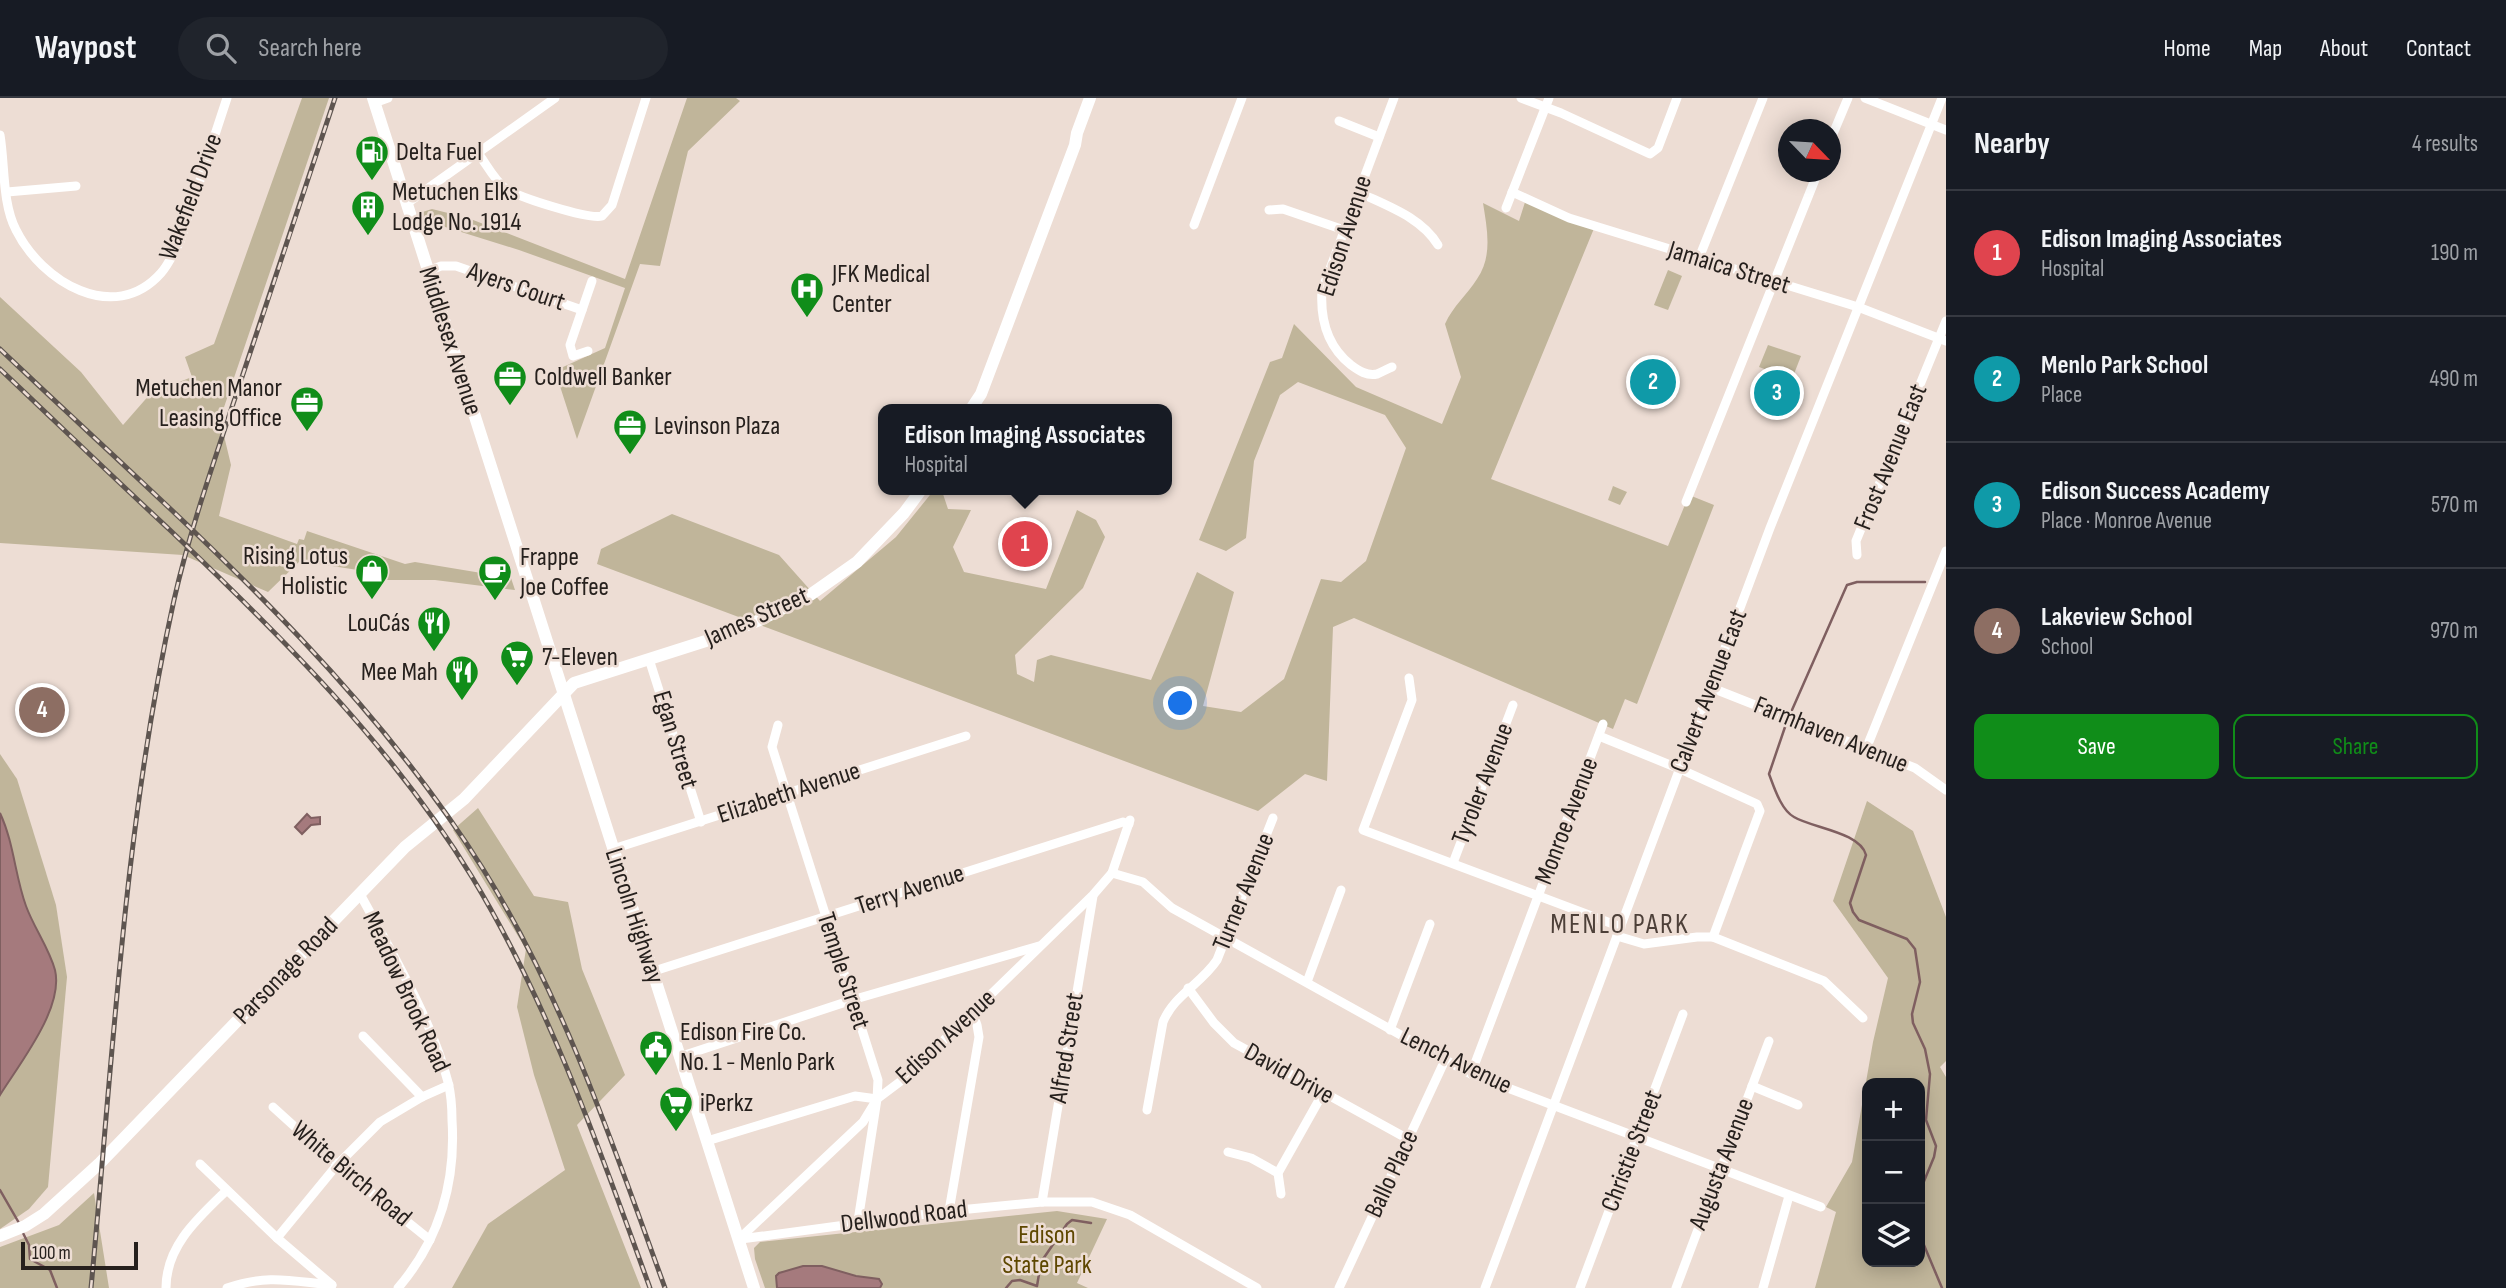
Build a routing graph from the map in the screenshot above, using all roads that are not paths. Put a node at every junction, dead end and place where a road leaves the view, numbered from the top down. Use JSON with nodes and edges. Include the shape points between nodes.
{"nodes":[{"id":1,"x":227,"y":98,"type":"edge"},
{"id":2,"x":388,"y":98,"type":"edge"},
{"id":3,"x":555,"y":98,"type":"edge"},
{"id":4,"x":646,"y":98,"type":"edge"},
{"id":5,"x":1090,"y":98,"type":"edge"},
{"id":6,"x":1242,"y":98,"type":"edge"},
{"id":7,"x":1394,"y":98,"type":"edge"},
{"id":8,"x":1521,"y":98,"type":"edge"},
{"id":9,"x":1677,"y":98,"type":"edge"},
{"id":10,"x":1763,"y":98,"type":"edge"},
{"id":11,"x":1848,"y":98,"type":"edge"},
{"id":12,"x":1865,"y":98,"type":"edge"},
{"id":13,"x":1942,"y":98,"type":"edge"},
{"id":14,"x":373,"y":100,"type":"edge"},
{"id":15,"x":1547,"y":103,"type":"edge"},
{"id":16,"x":1839,"y":119,"type":"edge"},
{"id":17,"x":1339,"y":121,"type":"dead end"},
{"id":18,"x":1932,"y":124,"type":"junction"},
{"id":19,"x":1946,"y":130,"type":"edge"},
{"id":20,"x":0,"y":135,"type":"edge"},
{"id":21,"x":1379,"y":137,"type":"junction"},
{"id":22,"x":478,"y":153,"type":"junction"},
{"id":23,"x":1814,"y":182,"type":"edge"},
{"id":24,"x":76,"y":186,"type":"dead end"},
{"id":25,"x":1512,"y":191,"type":"junction"},
{"id":26,"x":7,"y":192,"type":"junction"},
{"id":27,"x":1358,"y":192,"type":"junction"},
{"id":28,"x":406,"y":204,"type":"junction"},
{"id":29,"x":1506,"y":208,"type":"dead end"},
{"id":30,"x":1269,"y":210,"type":"dead end"},
{"id":31,"x":1194,"y":225,"type":"dead end"},
{"id":32,"x":1344,"y":230,"type":"junction"},
{"id":33,"x":1438,"y":245,"type":"dead end"},
{"id":34,"x":1699,"y":258,"type":"junction"},
{"id":35,"x":429,"y":274,"type":"junction"},
{"id":36,"x":592,"y":281,"type":"dead end"},
{"id":37,"x":1774,"y":282,"type":"junction"},
{"id":38,"x":1858,"y":307,"type":"junction"},
{"id":39,"x":582,"y":310,"type":"junction"},
{"id":40,"x":1946,"y":321,"type":"edge"},
{"id":41,"x":1943,"y":340,"type":"edge"},
{"id":42,"x":588,"y":351,"type":"dead end"},
{"id":43,"x":1392,"y":367,"type":"dead end"},
{"id":44,"x":972,"y":404,"type":"edge"},
{"id":45,"x":917,"y":495,"type":"edge"},
{"id":46,"x":1686,"y":502,"type":"dead end"},
{"id":47,"x":515,"y":544,"type":"joint"},
{"id":48,"x":1946,"y":551,"type":"edge"},
{"id":49,"x":1857,"y":555,"type":"dead end"},
{"id":50,"x":649,"y":659,"type":"junction"},
{"id":51,"x":1409,"y":678,"type":"dead end"},
{"id":52,"x":1712,"y":688,"type":"junction"},
{"id":53,"x":563,"y":694,"type":"junction"},
{"id":54,"x":1513,"y":705,"type":"dead end"},
{"id":55,"x":1603,"y":724,"type":"dead end"},
{"id":56,"x":778,"y":725,"type":"dead end"},
{"id":57,"x":965,"y":736,"type":"dead end"},
{"id":58,"x":1599,"y":736,"type":"junction"},
{"id":59,"x":1866,"y":749,"type":"junction"},
{"id":60,"x":1680,"y":769,"type":"junction"},
{"id":61,"x":1946,"y":790,"type":"edge"},
{"id":62,"x":786,"y":795,"type":"junction"},
{"id":63,"x":1273,"y":818,"type":"dead end"},
{"id":64,"x":701,"y":822,"type":"junction"},
{"id":65,"x":1129,"y":822,"type":"joint"},
{"id":66,"x":613,"y":849,"type":"junction"},
{"id":67,"x":1453,"y":863,"type":"junction"},
{"id":68,"x":1112,"y":873,"type":"junction"},
{"id":69,"x":1341,"y":890,"type":"dead end"},
{"id":70,"x":360,"y":894,"type":"junction"},
{"id":71,"x":1093,"y":895,"type":"junction"},
{"id":72,"x":1539,"y":896,"type":"junction"},
{"id":73,"x":825,"y":917,"type":"junction"},
{"id":74,"x":1430,"y":924,"type":"dead end"},
{"id":75,"x":1619,"y":931,"type":"junction"},
{"id":76,"x":1713,"y":937,"type":"junction"},
{"id":77,"x":1228,"y":938,"type":"junction"},
{"id":78,"x":1040,"y":946,"type":"junction"},
{"id":79,"x":652,"y":972,"type":"junction"},
{"id":80,"x":1307,"y":982,"type":"junction"},
{"id":81,"x":1188,"y":988,"type":"junction"},
{"id":82,"x":852,"y":1000,"type":"junction"},
{"id":83,"x":972,"y":1014,"type":"junction"},
{"id":84,"x":1683,"y":1014,"type":"dead end"},
{"id":85,"x":1863,"y":1018,"type":"dead end"},
{"id":86,"x":1390,"y":1030,"type":"junction"},
{"id":87,"x":363,"y":1036,"type":"dead end"},
{"id":88,"x":1769,"y":1041,"type":"dead end"},
{"id":89,"x":679,"y":1057,"type":"junction"},
{"id":90,"x":1445,"y":1060,"type":"junction"},
{"id":91,"x":1471,"y":1074,"type":"junction"},
{"id":92,"x":449,"y":1084,"type":"junction"},
{"id":93,"x":1752,"y":1086,"type":"junction"},
{"id":94,"x":1323,"y":1093,"type":"junction"},
{"id":95,"x":422,"y":1097,"type":"junction"},
{"id":96,"x":877,"y":1099,"type":"junction"},
{"id":97,"x":1554,"y":1105,"type":"junction"},
{"id":98,"x":1798,"y":1105,"type":"dead end"},
{"id":99,"x":273,"y":1107,"type":"dead end"},
{"id":100,"x":1147,"y":1110,"type":"dead end"},
{"id":101,"x":1637,"y":1136,"type":"junction"},
{"id":102,"x":1408,"y":1139,"type":"junction"},
{"id":103,"x":707,"y":1141,"type":"junction"},
{"id":104,"x":1228,"y":1152,"type":"dead end"},
{"id":105,"x":200,"y":1164,"type":"dead end"},
{"id":106,"x":337,"y":1166,"type":"junction"},
{"id":107,"x":1720,"y":1170,"type":"junction"},
{"id":108,"x":1278,"y":1173,"type":"junction"},
{"id":109,"x":226,"y":1191,"type":"junction"},
{"id":110,"x":1281,"y":1194,"type":"dead end"},
{"id":111,"x":1789,"y":1196,"type":"junction"},
{"id":112,"x":1042,"y":1202,"type":"junction"},
{"id":113,"x":1821,"y":1207,"type":"dead end"},
{"id":114,"x":949,"y":1211,"type":"junction"},
{"id":115,"x":858,"y":1221,"type":"junction"},
{"id":116,"x":0,"y":1236,"type":"edge"},
{"id":117,"x":277,"y":1238,"type":"junction"},
{"id":118,"x":739,"y":1239,"type":"junction"},
{"id":119,"x":430,"y":1240,"type":"junction"},
{"id":120,"x":334,"y":1286,"type":"edge"},
{"id":121,"x":166,"y":1288,"type":"edge"},
{"id":122,"x":227,"y":1288,"type":"edge"},
{"id":123,"x":398,"y":1288,"type":"edge"},
{"id":124,"x":754,"y":1288,"type":"edge"},
{"id":125,"x":1257,"y":1288,"type":"edge"},
{"id":126,"x":1339,"y":1288,"type":"edge"},
{"id":127,"x":1485,"y":1288,"type":"edge"},
{"id":128,"x":1580,"y":1288,"type":"edge"},
{"id":129,"x":1676,"y":1288,"type":"edge"},
{"id":130,"x":1763,"y":1288,"type":"edge"}],
"edges":[{"from":1,"to":26,"type":"street","name":"Wakefield Drive","via":[[180,241],[161,273],[142,288],[113,297],[69,287],[24,244],[10,214]]},
{"from":2,"to":14,"type":"street"},
{"from":3,"to":22,"type":"street"},
{"from":4,"to":22,"type":"street","via":[[612,205],[602,216],[586,217],[509,191]]},
{"from":5,"to":44,"type":"street"},
{"from":6,"to":31,"type":"street"},
{"from":7,"to":21,"type":"street","name":"Edison Avenue"},
{"from":8,"to":15,"type":"street"},
{"from":9,"to":15,"type":"street","via":[[1658,148],[1650,155]]},
{"from":10,"to":34,"type":"street"},
{"from":11,"to":16,"type":"street"},
{"from":12,"to":18,"type":"street"},
{"from":13,"to":18,"type":"street","name":"Calvert Avenue East"},
{"from":14,"to":28,"type":"street","name":"Middlesex Avenue"},
{"from":15,"to":25,"type":"street"},
{"from":17,"to":21,"type":"street"},
{"from":18,"to":19,"type":"street"},
{"from":18,"to":38,"type":"street","name":"Calvert Avenue East"},
{"from":20,"to":26,"type":"street","name":"Wakefield Drive"},
{"from":21,"to":27,"type":"street","name":"Edison Avenue"},
{"from":22,"to":28,"type":"street"},
{"from":23,"to":37,"type":"street"},
{"from":24,"to":26,"type":"street"},
{"from":25,"to":29,"type":"street"},
{"from":25,"to":34,"type":"street","name":"Jamaica Street","via":[[1569,218]]},
{"from":27,"to":32,"type":"street","name":"Edison Avenue"},
{"from":27,"to":33,"type":"street","via":[[1419,223]]},
{"from":28,"to":35,"type":"street","name":"Middlesex Avenue"},
{"from":30,"to":32,"type":"street","via":[[1283,209]]},
{"from":32,"to":43,"type":"street","name":"Edison Avenue","via":[[1322,290],[1325,328],[1332,345],[1357,370],[1376,374]]},
{"from":34,"to":37,"type":"street","name":"Jamaica Street"},
{"from":35,"to":39,"type":"street","name":"Ayers Court","via":[[456,266]]},
{"from":35,"to":47,"type":"street","name":"Middlesex Avenue"},
{"from":36,"to":39,"type":"street","name":"Ayers Court"},
{"from":37,"to":38,"type":"street","name":"Jamaica Street"},
{"from":37,"to":46,"type":"street"},
{"from":38,"to":41,"type":"street","name":"Jamaica Street"},
{"from":38,"to":52,"type":"street","name":"Calvert Avenue East"},
{"from":39,"to":42,"type":"street","name":"Ayers Court","via":[[570,345],[573,356]]},
{"from":40,"to":41,"type":"street","name":"Frost Avenue East"},
{"from":41,"to":49,"type":"street","name":"Frost Avenue East","via":[[1856,541]]},
{"from":45,"to":50,"type":"street","name":"James Street","via":[[857,562],[810,595],[762,619]]},
{"from":47,"to":53,"type":"street","name":"Lincoln Highway"},
{"from":48,"to":59,"type":"street"},
{"from":50,"to":53,"type":"street","name":"James Street","via":[[574,683]]},
{"from":50,"to":64,"type":"street","name":"Egan Street"},
{"from":51,"to":67,"type":"street","via":[[1412,700],[1363,830]]},
{"from":52,"to":59,"type":"street","name":"Farmhaven Avenue"},
{"from":52,"to":60,"type":"street","name":"Calvert Avenue East"},
{"from":53,"to":66,"type":"street","name":"Lincoln Highway"},
{"from":53,"to":70,"type":"street","name":"Parsonage Road","via":[[472,791],[405,847]]},
{"from":54,"to":67,"type":"street","name":"Tyroler Avenue"},
{"from":55,"to":58,"type":"street","name":"Monroe Avenue"},
{"from":56,"to":62,"type":"street","name":"Temple Street","via":[[772,747]]},
{"from":57,"to":62,"type":"street","name":"Elizabeth Avenue"},
{"from":58,"to":60,"type":"street"},
{"from":58,"to":72,"type":"street","name":"Monroe Avenue"},
{"from":59,"to":61,"type":"street","name":"Farmhaven Avenue","via":[[1915,768]]},
{"from":60,"to":75,"type":"street","name":"Calvert Avenue East"},
{"from":60,"to":76,"type":"street","via":[[1759,807]]},
{"from":62,"to":64,"type":"street","name":"Elizabeth Avenue"},
{"from":62,"to":73,"type":"street","name":"Temple Street"},
{"from":63,"to":77,"type":"street","name":"Turner Avenue"},
{"from":64,"to":66,"type":"street","name":"Elizabeth Avenue"},
{"from":65,"to":68,"type":"street","name":"Edison Avenue"},
{"from":65,"to":73,"type":"street","name":"Terry Avenue"},
{"from":66,"to":79,"type":"street","name":"Lincoln Highway"},
{"from":67,"to":72,"type":"street"},
{"from":68,"to":71,"type":"street","name":"Edison Avenue"},
{"from":68,"to":77,"type":"street","name":"Lench Avenue","via":[[1143,882],[1172,908]]},
{"from":69,"to":80,"type":"street"},
{"from":70,"to":92,"type":"street","name":"Meadow Brook Road","via":[[435,1042]]},
{"from":70,"to":116,"type":"street","name":"Parsonage Road","via":[[100,1163],[51,1208]]},
{"from":71,"to":78,"type":"street","name":"Edison Avenue"},
{"from":71,"to":112,"type":"street","name":"Alfred Street"},
{"from":72,"to":75,"type":"street"},
{"from":72,"to":91,"type":"street","name":"Monroe Avenue"},
{"from":73,"to":79,"type":"street","name":"Terry Avenue"},
{"from":73,"to":82,"type":"street","name":"Temple Street"},
{"from":74,"to":86,"type":"street"},
{"from":75,"to":76,"type":"street","via":[[1644,944]]},
{"from":75,"to":97,"type":"street","name":"Calvert Avenue East"},
{"from":76,"to":85,"type":"street","via":[[1824,981]]},
{"from":77,"to":80,"type":"street","name":"Lench Avenue"},
{"from":77,"to":81,"type":"street","name":"Turner Avenue","via":[[1211,970]]},
{"from":78,"to":82,"type":"street"},
{"from":78,"to":83,"type":"street","name":"Edison Avenue"},
{"from":79,"to":89,"type":"street","name":"Lincoln Highway"},
{"from":80,"to":86,"type":"street","name":"Lench Avenue"},
{"from":81,"to":94,"type":"street","name":"David Drive","via":[[1234,1043]]},
{"from":81,"to":100,"type":"street","name":"Turner Avenue","via":[[1163,1022]]},
{"from":82,"to":89,"type":"street"},
{"from":82,"to":96,"type":"street","name":"Temple Street","via":[[878,1080]]},
{"from":83,"to":96,"type":"street","name":"Edison Avenue"},
{"from":83,"to":114,"type":"street","via":[[979,1037]]},
{"from":84,"to":101,"type":"street","name":"Christie Street"},
{"from":86,"to":90,"type":"street","name":"Lench Avenue"},
{"from":87,"to":95,"type":"street"},
{"from":88,"to":93,"type":"street","name":"Augusta Avenue"},
{"from":89,"to":103,"type":"street","name":"Lincoln Highway"},
{"from":90,"to":91,"type":"street","name":"Lench Avenue"},
{"from":90,"to":102,"type":"street","name":"Ballo Place"},
{"from":91,"to":97,"type":"street","name":"Lench Avenue"},
{"from":92,"to":95,"type":"street"},
{"from":92,"to":119,"type":"street","name":"Meadow Brook Road","via":[[452,1177]]},
{"from":93,"to":98,"type":"street"},
{"from":93,"to":107,"type":"street","name":"Augusta Avenue"},
{"from":94,"to":102,"type":"street","name":"David Drive"},
{"from":94,"to":108,"type":"street"},
{"from":95,"to":106,"type":"street","via":[[380,1122]]},
{"from":96,"to":103,"type":"street","via":[[855,1096]]},
{"from":96,"to":115,"type":"street","name":"Temple Street"},
{"from":96,"to":118,"type":"street","name":"Edison Avenue","via":[[863,1122]]},
{"from":97,"to":101,"type":"street","name":"Lench Avenue"},
{"from":97,"to":127,"type":"street","name":"Calvert Avenue East"},
{"from":99,"to":106,"type":"street","name":"White Birch Road"},
{"from":101,"to":107,"type":"street","name":"Lench Avenue"},
{"from":101,"to":128,"type":"street","name":"Christie Street"},
{"from":102,"to":126,"type":"street","name":"Ballo Place"},
{"from":103,"to":118,"type":"street","name":"Lincoln Highway"},
{"from":104,"to":108,"type":"street"},
{"from":105,"to":109,"type":"street"},
{"from":106,"to":117,"type":"street"},
{"from":106,"to":119,"type":"street","name":"White Birch Road"},
{"from":107,"to":111,"type":"street","name":"Lench Avenue"},
{"from":107,"to":129,"type":"street","name":"Augusta Avenue"},
{"from":108,"to":110,"type":"street"},
{"from":109,"to":117,"type":"street"},
{"from":109,"to":121,"type":"street","via":[[184,1234]]},
{"from":111,"to":113,"type":"street","name":"Lench Avenue"},
{"from":111,"to":130,"type":"street"},
{"from":112,"to":114,"type":"street","name":"Dellwood Road"},
{"from":112,"to":125,"type":"street","name":"Dellwood Road","via":[[1092,1202],[1117,1209]]},
{"from":114,"to":115,"type":"street","name":"Dellwood Road"},
{"from":115,"to":118,"type":"street","name":"Dellwood Road"},
{"from":117,"to":120,"type":"street"},
{"from":118,"to":124,"type":"street","name":"Lincoln Highway"},
{"from":119,"to":123,"type":"street","name":"Meadow Brook Road"},
{"from":120,"to":122,"type":"street","via":[[276,1278]]}]}
